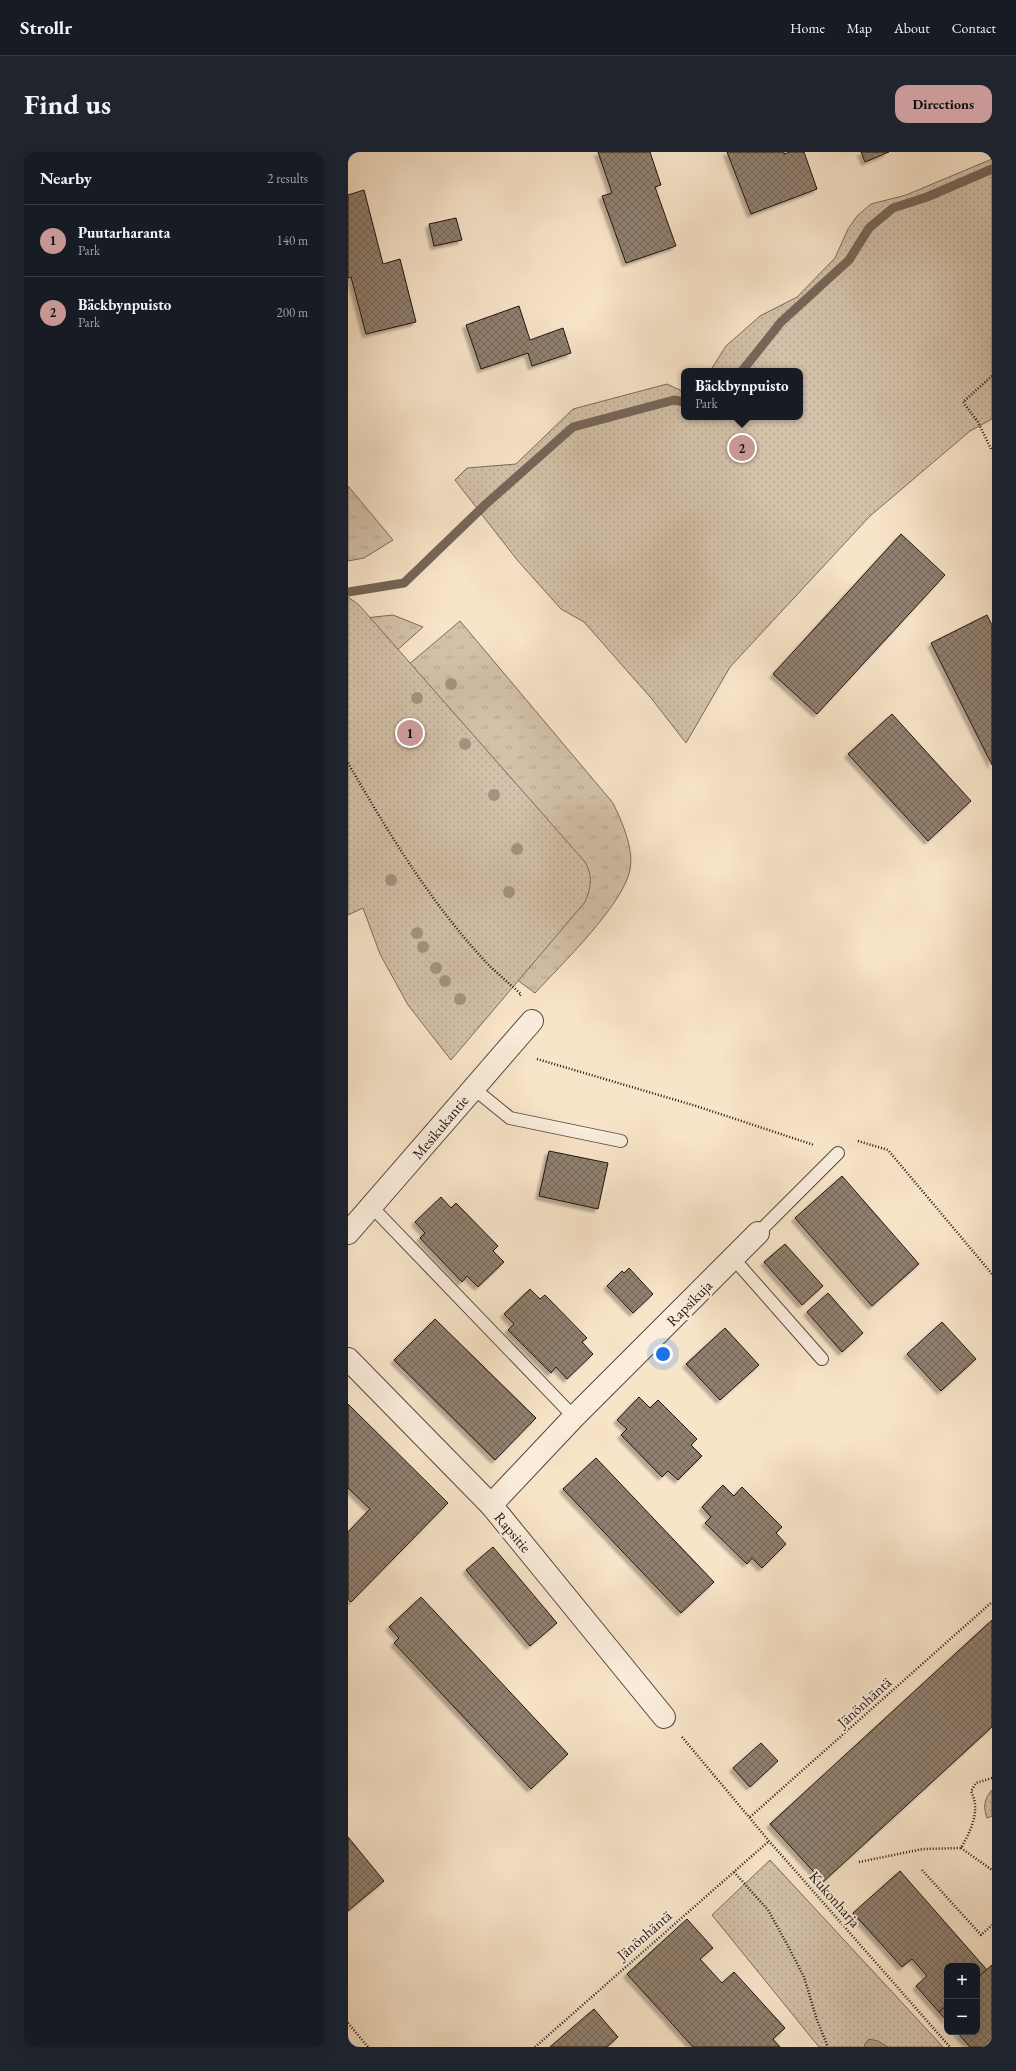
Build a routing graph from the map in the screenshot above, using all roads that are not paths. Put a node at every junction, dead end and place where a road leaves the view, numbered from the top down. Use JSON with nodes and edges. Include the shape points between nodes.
{"nodes":[{"id":1,"x":532,"y":1022,"type":"dead end"},
{"id":2,"x":473,"y":1088,"type":"junction"},
{"id":3,"x":621,"y":1141,"type":"dead end"},
{"id":4,"x":838,"y":1153,"type":"road end"},
{"id":5,"x":371,"y":1206,"type":"junction"},
{"id":6,"x":348,"y":1233,"type":"edge"},
{"id":7,"x":758,"y":1233,"type":"joint"},
{"id":8,"x":733,"y":1258,"type":"junction"},
{"id":9,"x":348,"y":1359,"type":"edge"},
{"id":10,"x":822,"y":1359,"type":"dead end"},
{"id":11,"x":574,"y":1417,"type":"junction"},
{"id":12,"x":491,"y":1505,"type":"junction"},
{"id":13,"x":664,"y":1717,"type":"road end"}],
"edges":[{"from":1,"to":2,"type":"street","name":"Mesikukantie"},
{"from":2,"to":3,"type":"lane","via":[[510,1118]]},
{"from":2,"to":5,"type":"street","name":"Mesikukantie"},
{"from":4,"to":7,"type":"lane","name":"Rapsikuja"},
{"from":5,"to":6,"type":"street","name":"Mesikukantie"},
{"from":5,"to":11,"type":"lane"},
{"from":7,"to":8,"type":"street","name":"Rapsikuja"},
{"from":8,"to":10,"type":"lane"},
{"from":8,"to":11,"type":"street","name":"Rapsikuja"},
{"from":9,"to":12,"type":"street","name":"Rapsitie"},
{"from":11,"to":12,"type":"street","name":"Rapsikuja"},
{"from":12,"to":13,"type":"street","name":"Rapsitie"}]}
